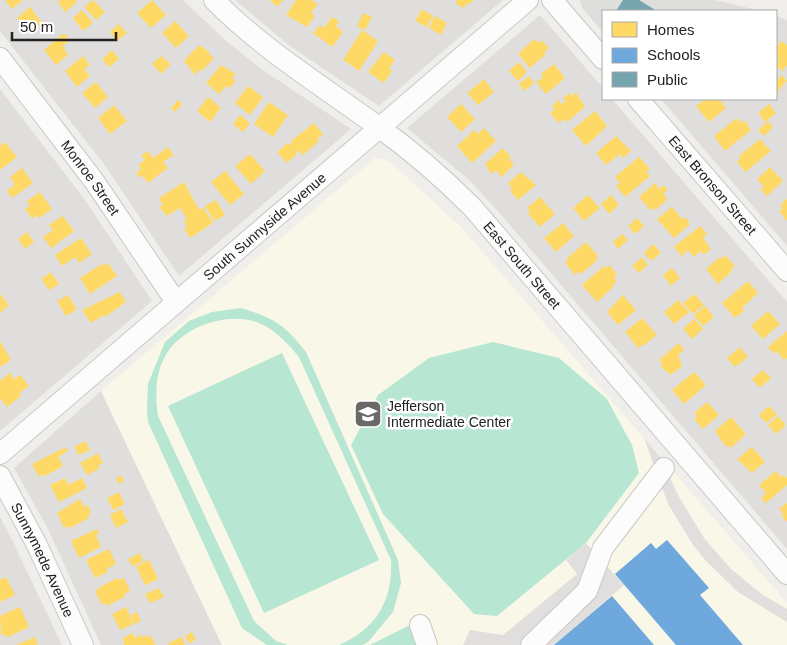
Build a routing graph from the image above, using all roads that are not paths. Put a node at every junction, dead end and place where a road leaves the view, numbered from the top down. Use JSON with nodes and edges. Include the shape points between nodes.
{"nodes":[{"id":1,"x":214,"y":0,"type":"edge"},
{"id":2,"x":528,"y":0,"type":"edge"},
{"id":3,"x":552,"y":0,"type":"edge"},
{"id":4,"x":0,"y":58,"type":"edge"},
{"id":5,"x":602,"y":58,"type":"edge"},
{"id":6,"x":639,"y":100,"type":"edge"},
{"id":7,"x":380,"y":127,"type":"junction"},
{"id":8,"x":787,"y":271,"type":"edge"},
{"id":9,"x":176,"y":302,"type":"junction"},
{"id":10,"x":0,"y":454,"type":"edge"},
{"id":11,"x":664,"y":468,"type":"dead end"},
{"id":12,"x":0,"y":476,"type":"edge"},
{"id":13,"x":787,"y":574,"type":"edge"},
{"id":14,"x":420,"y":625,"type":"dead end"},
{"id":15,"x":83,"y":645,"type":"edge"},
{"id":16,"x":427,"y":645,"type":"edge"},
{"id":17,"x":531,"y":645,"type":"edge"}],
"edges":[{"from":1,"to":7,"type":"street","name":"East South Street","via":[[270,49]]},
{"from":2,"to":7,"type":"street","name":"South Sunnyside Avenue"},
{"from":3,"to":5,"type":"street"},
{"from":4,"to":9,"type":"street","name":"Monroe Street","via":[[99,188]]},
{"from":6,"to":8,"type":"street","name":"East Bronson Street"},
{"from":7,"to":9,"type":"street","name":"South Sunnyside Avenue"},
{"from":7,"to":13,"type":"street","name":"East South Street","via":[[473,208]]},
{"from":9,"to":10,"type":"street","name":"South Sunnyside Avenue"},
{"from":11,"to":17,"type":"street","via":[[603,548],[587,591]]},
{"from":12,"to":15,"type":"street","name":"Sunnymede Avenue","via":[[37,545]]},
{"from":14,"to":16,"type":"street"}]}
